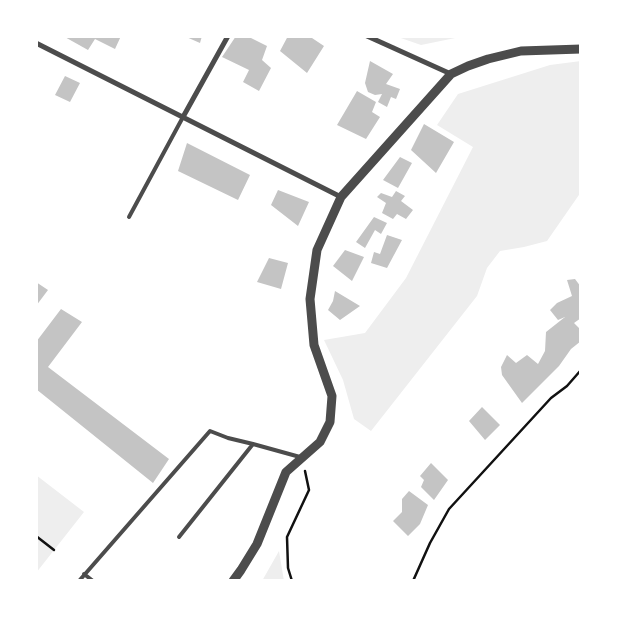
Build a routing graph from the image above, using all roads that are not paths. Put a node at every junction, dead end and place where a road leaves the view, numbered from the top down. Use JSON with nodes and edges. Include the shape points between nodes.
{"nodes":[{"id":1,"x":228,"y":36,"type":"edge"},
{"id":2,"x":368,"y":36,"type":"edge"},
{"id":3,"x":36,"y":43,"type":"edge"},
{"id":4,"x":581,"y":49,"type":"edge"},
{"id":5,"x":451,"y":74,"type":"junction"},
{"id":6,"x":183,"y":117,"type":"junction"},
{"id":7,"x":341,"y":197,"type":"junction"},
{"id":8,"x":129,"y":217,"type":"dead end"},
{"id":9,"x":253,"y":444,"type":"junction"},
{"id":10,"x":302,"y":457,"type":"junction"},
{"id":11,"x":179,"y":537,"type":"dead end"},
{"id":12,"x":84,"y":574,"type":"junction"},
{"id":13,"x":79,"y":581,"type":"edge"},
{"id":14,"x":93,"y":581,"type":"edge"},
{"id":15,"x":233,"y":581,"type":"edge"}],
"edges":[{"from":1,"to":6,"type":"street"},
{"from":2,"to":5,"type":"street"},
{"from":3,"to":6,"type":"street"},
{"from":4,"to":5,"type":"street","via":[[521,51],[488,59]]},
{"from":5,"to":7,"type":"street"},
{"from":6,"to":7,"type":"street"},
{"from":6,"to":8,"type":"lane"},
{"from":7,"to":10,"type":"street","via":[[317,250],[310,299],[314,346],[332,396],[330,422],[320,442]]},
{"from":9,"to":10,"type":"lane"},
{"from":9,"to":11,"type":"lane"},
{"from":9,"to":12,"type":"lane","via":[[210,431]]},
{"from":10,"to":15,"type":"street","via":[[286,472],[257,544]]},
{"from":12,"to":13,"type":"lane"},
{"from":12,"to":14,"type":"lane"}]}
